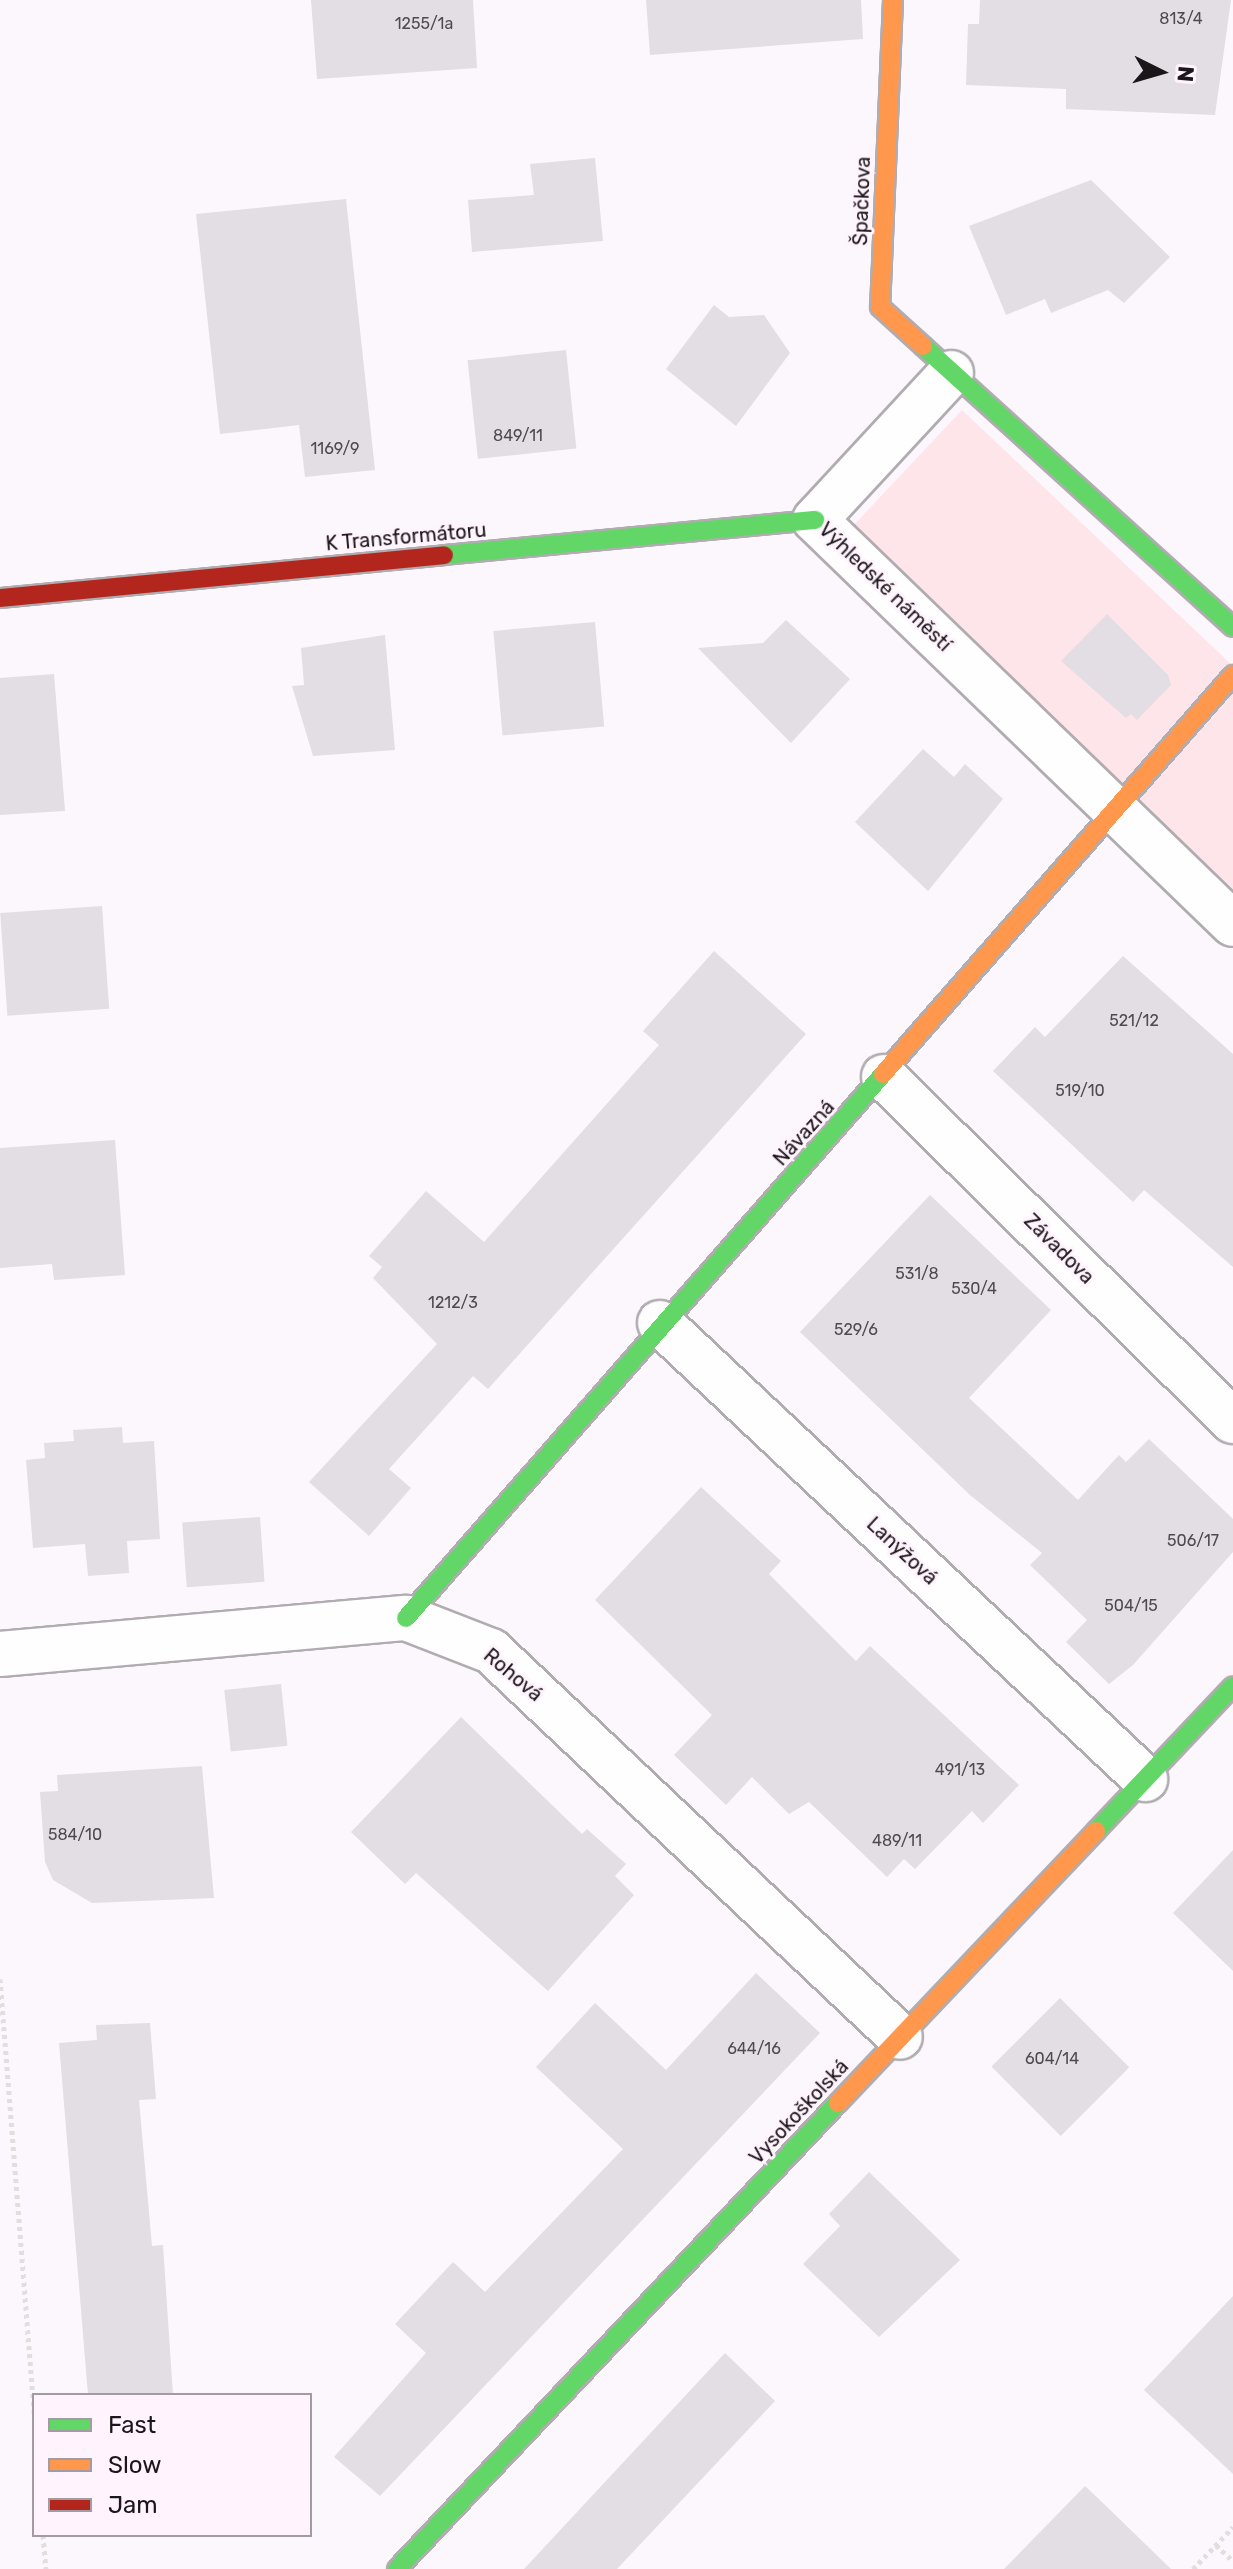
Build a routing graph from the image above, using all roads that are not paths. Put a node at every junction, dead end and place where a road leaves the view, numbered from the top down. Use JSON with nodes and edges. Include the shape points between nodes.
{"nodes":[{"id":1,"x":893,"y":0,"type":"edge"},
{"id":2,"x":951,"y":373,"type":"junction"},
{"id":3,"x":815,"y":520,"type":"junction"},
{"id":4,"x":0,"y":598,"type":"edge"},
{"id":5,"x":1233,"y":627,"type":"edge"},
{"id":6,"x":1233,"y":675,"type":"edge"},
{"id":7,"x":1115,"y":810,"type":"junction"},
{"id":8,"x":1233,"y":924,"type":"edge"},
{"id":9,"x":884,"y":1077,"type":"junction"},
{"id":10,"x":660,"y":1323,"type":"junction"},
{"id":11,"x":1233,"y":1421,"type":"edge"},
{"id":12,"x":406,"y":1618,"type":"junction"},
{"id":13,"x":0,"y":1654,"type":"edge"},
{"id":14,"x":1233,"y":1686,"type":"edge"},
{"id":15,"x":1145,"y":1779,"type":"junction"},
{"id":16,"x":900,"y":2037,"type":"junction"},
{"id":17,"x":397,"y":2569,"type":"edge"}],
"edges":[{"from":1,"to":2,"type":"street","name":"Špačkova","via":[[880,307]]},
{"from":2,"to":3,"type":"street","name":"Výhledské náměstí"},
{"from":2,"to":5,"type":"street"},
{"from":3,"to":4,"type":"street","name":"K Transformátoru"},
{"from":3,"to":7,"type":"street","name":"Výhledské náměstí"},
{"from":6,"to":7,"type":"street","name":"Návazná"},
{"from":7,"to":8,"type":"street","name":"Výhledské náměstí"},
{"from":7,"to":9,"type":"street","name":"Návazná"},
{"from":9,"to":10,"type":"street","name":"Návazná"},
{"from":9,"to":11,"type":"street","name":"Závadova"},
{"from":10,"to":12,"type":"street","name":"Návazná"},
{"from":10,"to":15,"type":"street","name":"Lanýžová"},
{"from":12,"to":13,"type":"street","name":"Rohová"},
{"from":12,"to":16,"type":"street","name":"Rohová","via":[[491,1651]]},
{"from":14,"to":15,"type":"street","name":"Vysokoškolská"},
{"from":15,"to":16,"type":"street","name":"Vysokoškolská"},
{"from":16,"to":17,"type":"street","name":"Vysokoškolská"}]}
